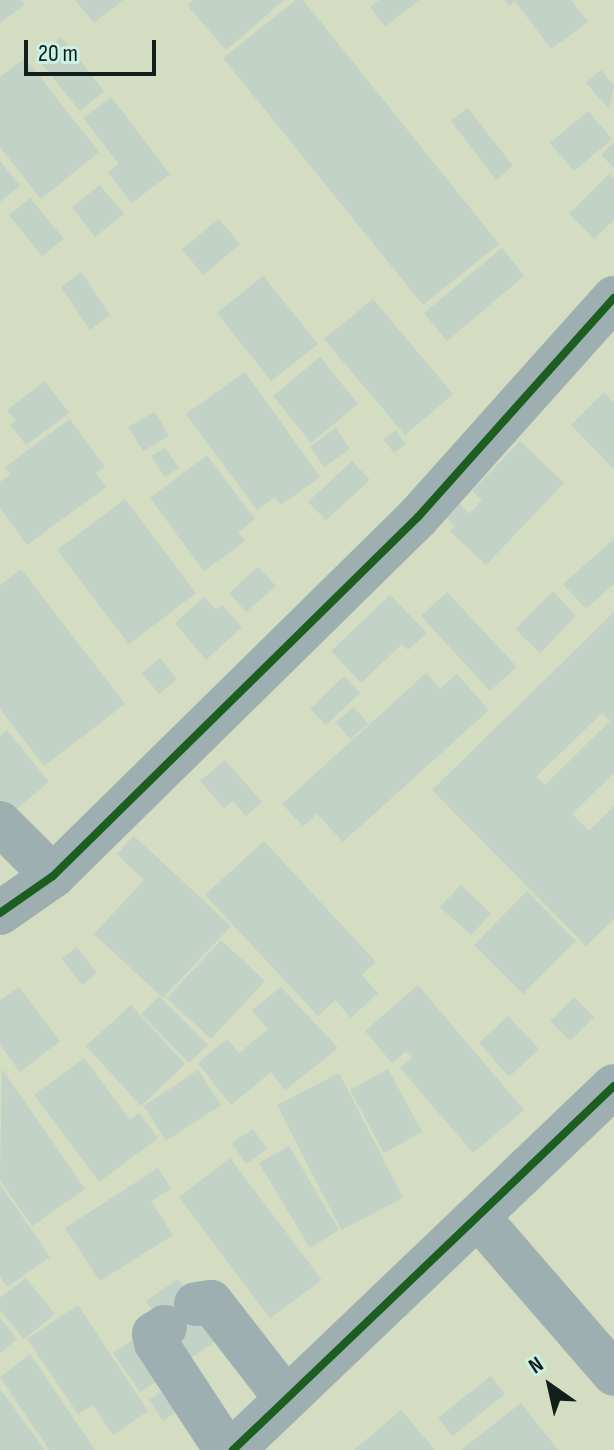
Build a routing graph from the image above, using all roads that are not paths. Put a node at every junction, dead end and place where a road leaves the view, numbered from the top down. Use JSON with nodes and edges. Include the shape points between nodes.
{"nodes":[{"id":1,"x":614,"y":298,"type":"edge"},
{"id":2,"x":0,"y":823,"type":"edge"},
{"id":3,"x":53,"y":876,"type":"junction"},
{"id":4,"x":0,"y":913,"type":"edge"},
{"id":5,"x":614,"y":1086,"type":"edge"},
{"id":6,"x":479,"y":1218,"type":"junction"},
{"id":7,"x":614,"y":1374,"type":"edge"},
{"id":8,"x":284,"y":1396,"type":"junction"},
{"id":9,"x":226,"y":1450,"type":"edge"},
{"id":10,"x":233,"y":1450,"type":"edge"}],
"edges":[{"from":1,"to":3,"type":"street","via":[[418,517]]},
{"from":2,"to":3,"type":"street"},
{"from":3,"to":4,"type":"street"},
{"from":5,"to":6,"type":"street"},
{"from":6,"to":7,"type":"street"},
{"from":6,"to":8,"type":"street"},
{"from":8,"to":9,"type":"street","via":[[211,1302],[154,1334]]},
{"from":8,"to":10,"type":"street"}]}
